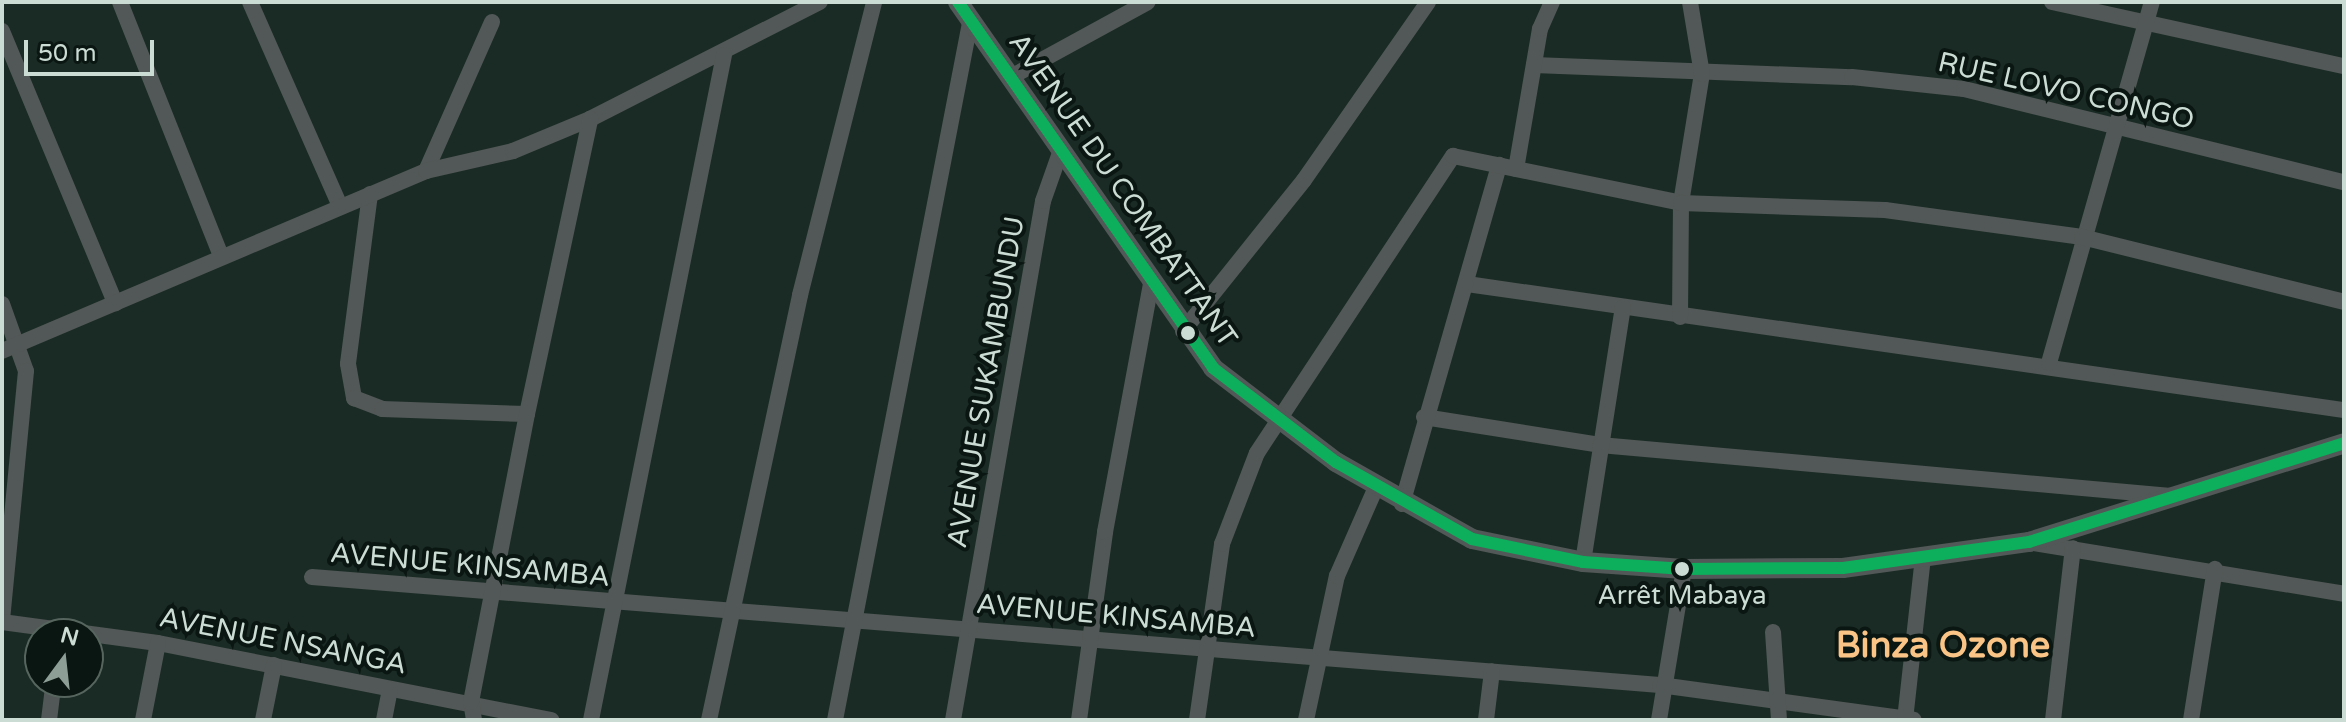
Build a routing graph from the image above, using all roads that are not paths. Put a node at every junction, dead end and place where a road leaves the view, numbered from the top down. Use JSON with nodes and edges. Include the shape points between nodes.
{"nodes":[{"id":1,"x":120,"y":2,"type":"edge"},
{"id":2,"x":250,"y":2,"type":"edge"},
{"id":3,"x":820,"y":2,"type":"edge"},
{"id":4,"x":874,"y":2,"type":"edge"},
{"id":5,"x":958,"y":2,"type":"edge"},
{"id":6,"x":1148,"y":2,"type":"edge"},
{"id":7,"x":1428,"y":2,"type":"edge"},
{"id":8,"x":1552,"y":2,"type":"edge"},
{"id":9,"x":1690,"y":2,"type":"edge"},
{"id":10,"x":2052,"y":2,"type":"edge"},
{"id":11,"x":2152,"y":2,"type":"edge"},
{"id":12,"x":2147,"y":21,"type":"junction"},
{"id":13,"x":492,"y":22,"type":"dead end"},
{"id":14,"x":970,"y":23,"type":"junction"},
{"id":15,"x":2,"y":31,"type":"edge"},
{"id":16,"x":724,"y":55,"type":"junction"},
{"id":17,"x":1534,"y":65,"type":"junction"},
{"id":18,"x":2344,"y":66,"type":"edge"},
{"id":19,"x":1702,"y":74,"type":"junction"},
{"id":20,"x":1009,"y":78,"type":"junction"},
{"id":21,"x":590,"y":119,"type":"junction"},
{"id":22,"x":2119,"y":130,"type":"junction"},
{"id":23,"x":1061,"y":150,"type":"junction"},
{"id":24,"x":1507,"y":167,"type":"junction"},
{"id":25,"x":426,"y":171,"type":"junction"},
{"id":26,"x":2344,"y":182,"type":"edge"},
{"id":27,"x":370,"y":194,"type":"junction"},
{"id":28,"x":1681,"y":203,"type":"junction"},
{"id":29,"x":340,"y":206,"type":"junction"},
{"id":30,"x":2082,"y":237,"type":"junction"},
{"id":31,"x":221,"y":256,"type":"junction"},
{"id":32,"x":1151,"y":284,"type":"junction"},
{"id":33,"x":1467,"y":284,"type":"junction"},
{"id":34,"x":2344,"y":302,"type":"edge"},
{"id":35,"x":115,"y":303,"type":"junction"},
{"id":36,"x":2,"y":304,"type":"edge"},
{"id":37,"x":1623,"y":307,"type":"junction"},
{"id":38,"x":1680,"y":317,"type":"junction"},
{"id":39,"x":1183,"y":331,"type":"junction"},
{"id":40,"x":20,"y":345,"type":"junction"},
{"id":41,"x":2,"y":351,"type":"edge"},
{"id":42,"x":2049,"y":363,"type":"junction"},
{"id":43,"x":2344,"y":410,"type":"edge"},
{"id":44,"x":527,"y":414,"type":"junction"},
{"id":45,"x":1276,"y":416,"type":"junction"},
{"id":46,"x":1424,"y":417,"type":"junction"},
{"id":47,"x":2344,"y":443,"type":"edge"},
{"id":48,"x":1600,"y":445,"type":"junction"},
{"id":49,"x":1376,"y":487,"type":"junction"},
{"id":50,"x":2180,"y":497,"type":"junction"},
{"id":51,"x":1402,"y":504,"type":"junction"},
{"id":52,"x":2029,"y":542,"type":"junction"},
{"id":53,"x":2073,"y":548,"type":"junction"},
{"id":54,"x":1923,"y":557,"type":"junction"},
{"id":55,"x":1583,"y":562,"type":"junction"},
{"id":56,"x":1684,"y":569,"type":"junction"},
{"id":57,"x":2215,"y":569,"type":"junction"},
{"id":58,"x":312,"y":577,"type":"dead end"},
{"id":59,"x":493,"y":590,"type":"junction"},
{"id":60,"x":2344,"y":594,"type":"edge"},
{"id":61,"x":617,"y":605,"type":"junction"},
{"id":62,"x":732,"y":611,"type":"junction"},
{"id":63,"x":850,"y":620,"type":"junction"},
{"id":64,"x":2,"y":621,"type":"edge"},
{"id":65,"x":24,"y":625,"type":"edge"},
{"id":66,"x":970,"y":629,"type":"junction"},
{"id":67,"x":1773,"y":632,"type":"dead end"},
{"id":68,"x":104,"y":637,"type":"edge"},
{"id":69,"x":1088,"y":642,"type":"junction"},
{"id":70,"x":158,"y":643,"type":"junction"},
{"id":71,"x":1205,"y":650,"type":"junction"},
{"id":72,"x":1316,"y":659,"type":"junction"},
{"id":73,"x":274,"y":665,"type":"junction"},
{"id":74,"x":1492,"y":671,"type":"junction"},
{"id":75,"x":1660,"y":685,"type":"junction"},
{"id":76,"x":390,"y":690,"type":"junction"},
{"id":77,"x":52,"y":698,"type":"edge"},
{"id":78,"x":471,"y":702,"type":"junction"},
{"id":79,"x":1781,"y":702,"type":"junction"},
{"id":80,"x":49,"y":720,"type":"edge"},
{"id":81,"x":143,"y":720,"type":"edge"},
{"id":82,"x":263,"y":720,"type":"edge"},
{"id":83,"x":384,"y":720,"type":"edge"},
{"id":84,"x":474,"y":720,"type":"edge"},
{"id":85,"x":552,"y":720,"type":"edge"},
{"id":86,"x":591,"y":720,"type":"edge"},
{"id":87,"x":709,"y":720,"type":"edge"},
{"id":88,"x":835,"y":720,"type":"edge"},
{"id":89,"x":953,"y":720,"type":"edge"},
{"id":90,"x":1079,"y":720,"type":"edge"},
{"id":91,"x":1197,"y":720,"type":"edge"},
{"id":92,"x":1306,"y":720,"type":"edge"},
{"id":93,"x":1486,"y":720,"type":"edge"},
{"id":94,"x":1659,"y":720,"type":"edge"},
{"id":95,"x":1779,"y":720,"type":"edge"},
{"id":96,"x":1908,"y":720,"type":"edge"},
{"id":97,"x":2053,"y":720,"type":"edge"},
{"id":98,"x":2191,"y":720,"type":"edge"}],
"edges":[{"from":1,"to":31,"type":"street"},
{"from":2,"to":29,"type":"street"},
{"from":3,"to":16,"type":"street"},
{"from":4,"to":62,"type":"street","via":[[800,295]]},
{"from":5,"to":14,"type":"street","name":"AVENUE DU COMBATTANT"},
{"from":6,"to":20,"type":"street"},
{"from":7,"to":39,"type":"street","via":[[1304,180]]},
{"from":8,"to":17,"type":"street"},
{"from":9,"to":19,"type":"street"},
{"from":10,"to":12,"type":"street"},
{"from":11,"to":12,"type":"street"},
{"from":12,"to":18,"type":"street"},
{"from":12,"to":22,"type":"street"},
{"from":13,"to":25,"type":"street"},
{"from":14,"to":20,"type":"street","name":"AVENUE DU COMBATTANT"},
{"from":14,"to":63,"type":"street"},
{"from":15,"to":35,"type":"street"},
{"from":16,"to":21,"type":"street"},
{"from":16,"to":61,"type":"street"},
{"from":17,"to":19,"type":"street","name":"RUE LOVO CONGO"},
{"from":17,"to":24,"type":"street"},
{"from":19,"to":22,"type":"street","name":"RUE LOVO CONGO","via":[[1852,77],[1964,89]]},
{"from":19,"to":28,"type":"street"},
{"from":20,"to":23,"type":"street","name":"AVENUE DU COMBATTANT"},
{"from":21,"to":25,"type":"street","via":[[513,151]]},
{"from":21,"to":44,"type":"street"},
{"from":22,"to":26,"type":"street","name":"RUE LOVO CONGO"},
{"from":22,"to":30,"type":"street"},
{"from":23,"to":32,"type":"street","name":"AVENUE DU COMBATTANT"},
{"from":23,"to":66,"type":"street","name":"AVENUE SUKAMBUNDU","via":[[1043,201]]},
{"from":24,"to":28,"type":"street"},
{"from":24,"to":33,"type":"street"},
{"from":24,"to":45,"type":"street","via":[[1462,156],[1446,161]]},
{"from":25,"to":27,"type":"street"},
{"from":27,"to":29,"type":"street"},
{"from":27,"to":44,"type":"street","via":[[348,364],[354,398],[382,409]]},
{"from":28,"to":30,"type":"street","via":[[1885,210]]},
{"from":28,"to":38,"type":"street"},
{"from":29,"to":31,"type":"street"},
{"from":30,"to":34,"type":"street"},
{"from":30,"to":42,"type":"street"},
{"from":31,"to":35,"type":"street"},
{"from":32,"to":39,"type":"street","name":"AVENUE DU COMBATTANT"},
{"from":32,"to":69,"type":"street"},
{"from":33,"to":37,"type":"street"},
{"from":33,"to":46,"type":"street"},
{"from":35,"to":40,"type":"street"},
{"from":36,"to":40,"type":"street"},
{"from":37,"to":38,"type":"street"},
{"from":37,"to":48,"type":"street"},
{"from":38,"to":42,"type":"street"},
{"from":39,"to":45,"type":"street","name":"AVENUE DU COMBATTANT","via":[[1213,368]]},
{"from":40,"to":41,"type":"street"},
{"from":40,"to":64,"type":"street","via":[[26,371]]},
{"from":42,"to":43,"type":"street"},
{"from":44,"to":59,"type":"street"},
{"from":45,"to":49,"type":"street","name":"AVENUE DU COMBATTANT"},
{"from":45,"to":71,"type":"street","via":[[1222,544]]},
{"from":46,"to":48,"type":"street"},
{"from":46,"to":51,"type":"street"},
{"from":47,"to":50,"type":"street","name":"AVENUE DU COMBATTANT"},
{"from":48,"to":50,"type":"street"},
{"from":48,"to":55,"type":"street"},
{"from":49,"to":51,"type":"street","name":"AVENUE DU COMBATTANT"},
{"from":49,"to":72,"type":"street","via":[[1337,576]]},
{"from":50,"to":52,"type":"street","name":"AVENUE DU COMBATTANT"},
{"from":51,"to":55,"type":"street","name":"AVENUE DU COMBATTANT","via":[[1472,539]]},
{"from":52,"to":53,"type":"street"},
{"from":52,"to":54,"type":"street","name":"AVENUE DU COMBATTANT"},
{"from":53,"to":57,"type":"street"},
{"from":53,"to":97,"type":"street"},
{"from":54,"to":56,"type":"street","name":"AVENUE DU COMBATTANT","via":[[1843,568]]},
{"from":54,"to":96,"type":"street"},
{"from":55,"to":56,"type":"street","name":"AVENUE DU COMBATTANT"},
{"from":56,"to":75,"type":"street"},
{"from":57,"to":60,"type":"street"},
{"from":57,"to":98,"type":"street"},
{"from":58,"to":59,"type":"street","name":"AVENUE KINSAMBA"},
{"from":59,"to":61,"type":"street","name":"AVENUE KINSAMBA"},
{"from":59,"to":78,"type":"street"},
{"from":61,"to":62,"type":"street","name":"AVENUE KINSAMBA"},
{"from":61,"to":86,"type":"street"},
{"from":62,"to":63,"type":"street","name":"AVENUE KINSAMBA"},
{"from":62,"to":87,"type":"street"},
{"from":63,"to":66,"type":"street","name":"AVENUE KINSAMBA"},
{"from":63,"to":88,"type":"street"},
{"from":64,"to":65,"type":"street","name":"AVENUE NSANGA"},
{"from":66,"to":69,"type":"street","name":"AVENUE KINSAMBA"},
{"from":66,"to":89,"type":"street","name":"AVENUE SUKAMBUNDU"},
{"from":67,"to":79,"type":"street"},
{"from":68,"to":70,"type":"street","name":"AVENUE NSANGA"},
{"from":69,"to":71,"type":"street","name":"AVENUE KINSAMBA"},
{"from":69,"to":90,"type":"street"},
{"from":70,"to":73,"type":"street","name":"AVENUE NSANGA"},
{"from":70,"to":81,"type":"street"},
{"from":71,"to":72,"type":"street","name":"AVENUE KINSAMBA"},
{"from":71,"to":91,"type":"street"},
{"from":72,"to":74,"type":"street","name":"AVENUE KINSAMBA"},
{"from":72,"to":92,"type":"street"},
{"from":73,"to":76,"type":"street","name":"AVENUE NSANGA"},
{"from":73,"to":82,"type":"street"},
{"from":74,"to":75,"type":"street","name":"AVENUE KINSAMBA"},
{"from":74,"to":93,"type":"street"},
{"from":75,"to":79,"type":"street","name":"AVENUE KINSAMBA"},
{"from":75,"to":94,"type":"street"},
{"from":76,"to":78,"type":"street","name":"AVENUE NSANGA"},
{"from":76,"to":83,"type":"street"},
{"from":77,"to":80,"type":"street"},
{"from":78,"to":84,"type":"street"},
{"from":78,"to":85,"type":"street","name":"AVENUE NSANGA"},
{"from":79,"to":95,"type":"street"},
{"from":79,"to":96,"type":"street","name":"AVENUE KINSAMBA"}]}
